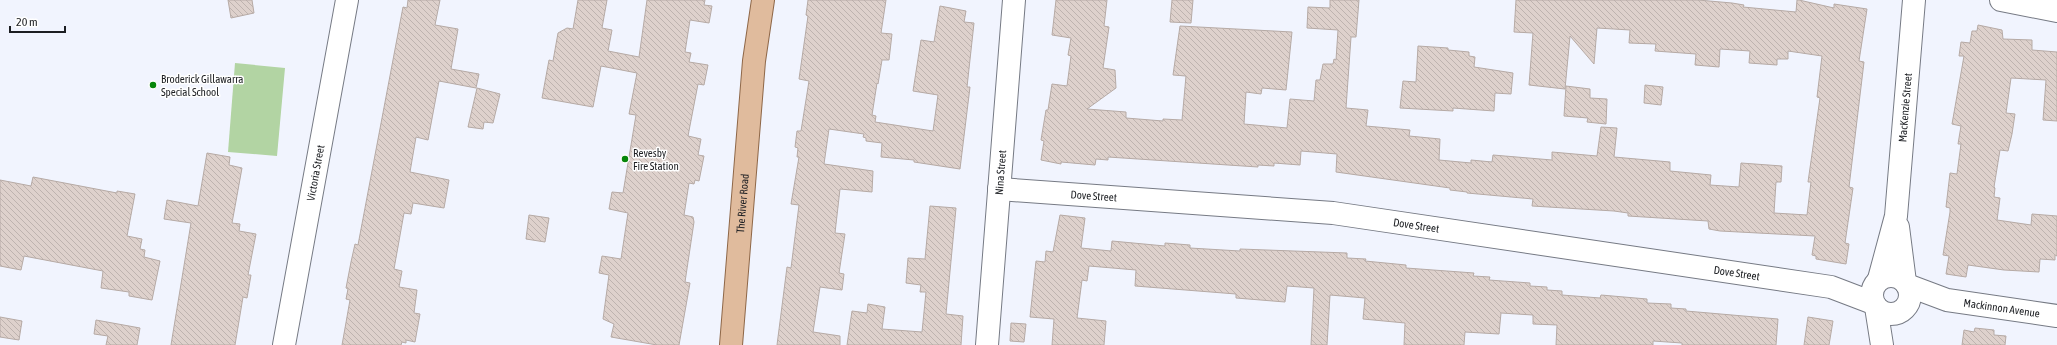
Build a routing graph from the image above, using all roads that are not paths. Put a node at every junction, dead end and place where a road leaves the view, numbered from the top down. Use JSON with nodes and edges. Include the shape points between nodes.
{"nodes":[{"id":1,"x":347,"y":0,"type":"edge"},
{"id":2,"x":753,"y":0,"type":"edge"},
{"id":3,"x":763,"y":0,"type":"edge"},
{"id":4,"x":1014,"y":0,"type":"edge"},
{"id":5,"x":1914,"y":0,"type":"edge"},
{"id":6,"x":2001,"y":0,"type":"edge"},
{"id":7,"x":2057,"y":11,"type":"edge"},
{"id":8,"x":754,"y":61,"type":"junction"},
{"id":9,"x":999,"y":189,"type":"junction"},
{"id":10,"x":1896,"y":216,"type":"junction"},
{"id":11,"x":1878,"y":280,"type":"junction"},
{"id":12,"x":1830,"y":287,"type":"junction"},
{"id":13,"x":1905,"y":296,"type":"junction"},
{"id":14,"x":1874,"y":305,"type":"junction"},
{"id":15,"x":2057,"y":316,"type":"edge"},
{"id":16,"x":284,"y":345,"type":"edge"},
{"id":17,"x":731,"y":345,"type":"edge"},
{"id":18,"x":986,"y":345,"type":"edge"},
{"id":19,"x":1882,"y":345,"type":"edge"},
{"id":20,"x":1891,"y":345,"type":"edge"}],
"edges":[{"from":1,"to":16,"type":"street","name":"Victoria Street"},
{"from":2,"to":8,"type":"main road","name":"The River Road"},
{"from":3,"to":8,"type":"main road","name":"The River Road"},
{"from":4,"to":9,"type":"street","name":"Nina Street"},
{"from":5,"to":10,"type":"street","name":"MacKenzie Street"},
{"from":6,"to":7,"type":"street"},
{"from":8,"to":17,"type":"main road","name":"The River Road"},
{"from":9,"to":12,"type":"street","name":"Dove Street","via":[[1333,213]]},
{"from":9,"to":18,"type":"street","name":"Nina Street"},
{"from":10,"to":11,"type":"street","name":"MacKenzie Street"},
{"from":10,"to":13,"type":"street","name":"MacKenzie Street"},
{"from":11,"to":12,"type":"street","name":"Dove Street"},
{"from":11,"to":13,"type":"street","via":[[1888,275],[1895,276]]},
{"from":11,"to":14,"type":"street","via":[[1871,292]]},
{"from":12,"to":14,"type":"street","name":"Dove Street"},
{"from":13,"to":14,"type":"street","via":[[1893,314],[1886,313]]},
{"from":13,"to":15,"type":"street","name":"Mackinnon Avenue"},
{"from":13,"to":20,"type":"street","name":"MacKenzie Street"},
{"from":14,"to":19,"type":"street"}]}
